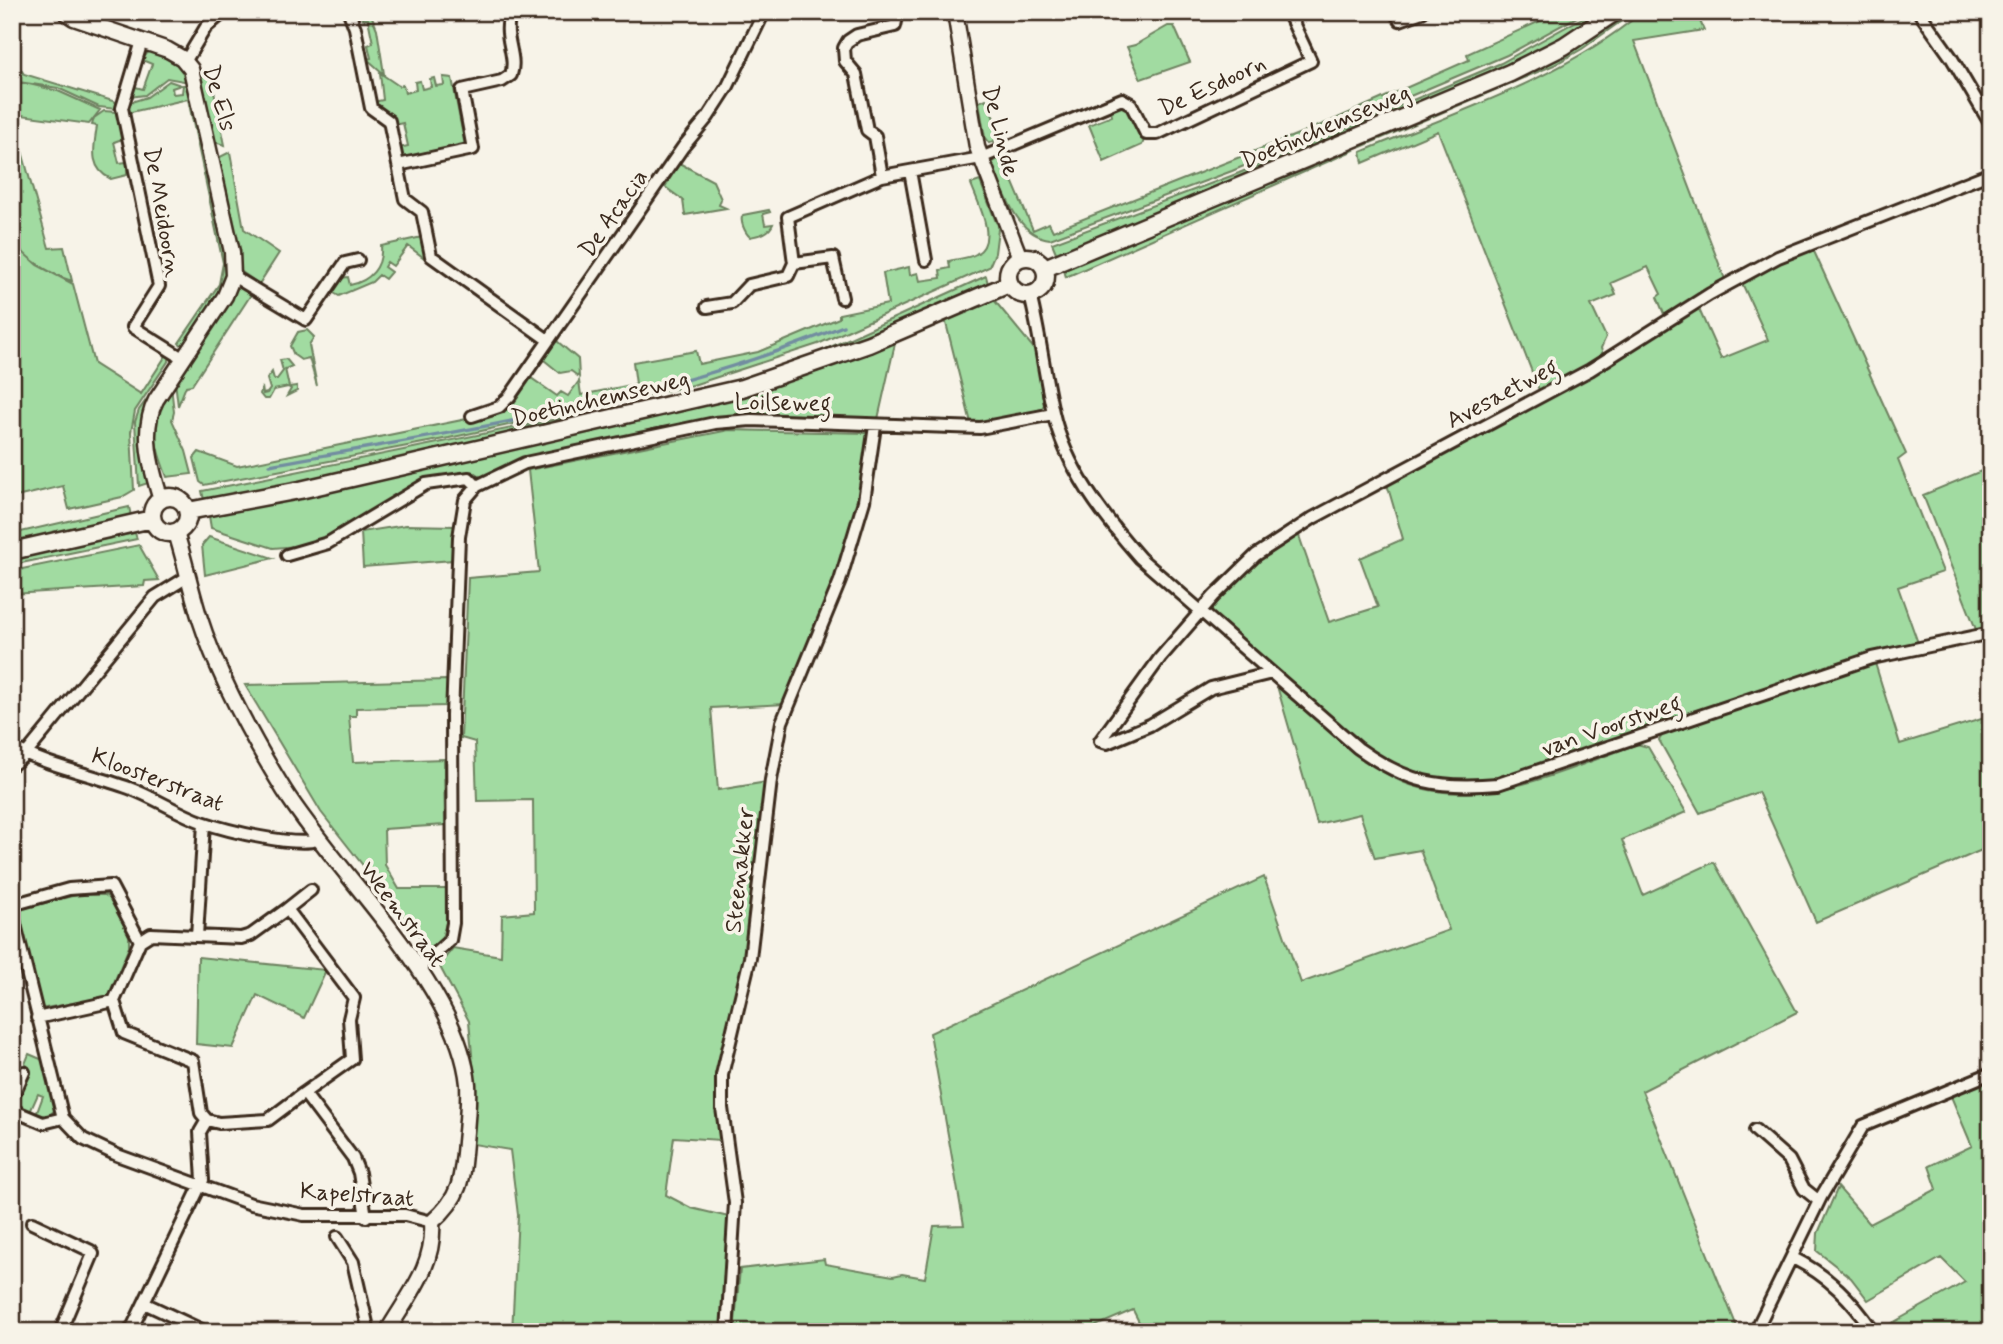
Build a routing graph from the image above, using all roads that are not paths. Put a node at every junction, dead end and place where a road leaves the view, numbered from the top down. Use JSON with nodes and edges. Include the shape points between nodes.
{"nodes":[{"id":1,"x":65,"y":12,"type":"edge"},
{"id":2,"x":223,"y":12,"type":"edge"},
{"id":3,"x":349,"y":12,"type":"edge"},
{"id":4,"x":512,"y":12,"type":"edge"},
{"id":5,"x":764,"y":12,"type":"edge"},
{"id":6,"x":898,"y":12,"type":"edge"},
{"id":7,"x":955,"y":12,"type":"edge"},
{"id":8,"x":1288,"y":12,"type":"edge"},
{"id":9,"x":1394,"y":12,"type":"edge"},
{"id":10,"x":1422,"y":12,"type":"edge"},
{"id":11,"x":1615,"y":12,"type":"edge"},
{"id":12,"x":1919,"y":12,"type":"edge"},
{"id":13,"x":142,"y":41,"type":"junction"},
{"id":14,"x":185,"y":62,"type":"junction"},
{"id":15,"x":1991,"y":125,"type":"edge"},
{"id":16,"x":981,"y":158,"type":"junction"},
{"id":17,"x":398,"y":164,"type":"junction"},
{"id":18,"x":910,"y":171,"type":"junction"},
{"id":19,"x":1991,"y":173,"type":"edge"},
{"id":20,"x":883,"y":176,"type":"junction"},
{"id":21,"x":1020,"y":258,"type":"junction"},
{"id":22,"x":358,"y":260,"type":"dead end"},
{"id":23,"x":926,"y":260,"type":"dead end"},
{"id":24,"x":794,"y":263,"type":"junction"},
{"id":25,"x":1045,"y":268,"type":"junction"},
{"id":26,"x":233,"y":276,"type":"junction"},
{"id":27,"x":1009,"y":284,"type":"junction"},
{"id":28,"x":1030,"y":295,"type":"junction"},
{"id":29,"x":842,"y":298,"type":"dead end"},
{"id":30,"x":707,"y":307,"type":"dead end"},
{"id":31,"x":548,"y":340,"type":"junction"},
{"id":32,"x":184,"y":359,"type":"junction"},
{"id":33,"x":1053,"y":414,"type":"junction"},
{"id":34,"x":472,"y":416,"type":"dead end"},
{"id":35,"x":875,"y":426,"type":"junction"},
{"id":36,"x":478,"y":486,"type":"junction"},
{"id":37,"x":166,"y":499,"type":"junction"},
{"id":38,"x":188,"y":511,"type":"junction"},
{"id":39,"x":152,"y":519,"type":"junction"},
{"id":40,"x":176,"y":533,"type":"junction"},
{"id":41,"x":12,"y":551,"type":"edge"},
{"id":42,"x":287,"y":555,"type":"dead end"},
{"id":43,"x":189,"y":576,"type":"junction"},
{"id":44,"x":1200,"y":610,"type":"junction"},
{"id":45,"x":1991,"y":633,"type":"edge"},
{"id":46,"x":1272,"y":673,"type":"junction"},
{"id":47,"x":12,"y":747,"type":"edge"},
{"id":48,"x":26,"y":754,"type":"junction"},
{"id":49,"x":12,"y":765,"type":"edge"},
{"id":50,"x":204,"y":823,"type":"junction"},
{"id":51,"x":318,"y":840,"type":"junction"},
{"id":52,"x":311,"y":890,"type":"dead end"},
{"id":53,"x":12,"y":905,"type":"edge"},
{"id":54,"x":288,"y":909,"type":"junction"},
{"id":55,"x":12,"y":912,"type":"edge"},
{"id":56,"x":197,"y":936,"type":"junction"},
{"id":57,"x":139,"y":941,"type":"junction"},
{"id":58,"x":419,"y":968,"type":"junction"},
{"id":59,"x":114,"y":1001,"type":"junction"},
{"id":60,"x":38,"y":1021,"type":"junction"},
{"id":61,"x":24,"y":1072,"type":"dead end"},
{"id":62,"x":1991,"y":1073,"type":"edge"},
{"id":63,"x":304,"y":1093,"type":"junction"},
{"id":64,"x":12,"y":1098,"type":"edge"},
{"id":65,"x":12,"y":1110,"type":"edge"},
{"id":66,"x":63,"y":1118,"type":"junction"},
{"id":67,"x":207,"y":1120,"type":"junction"},
{"id":68,"x":1755,"y":1130,"type":"dead end"},
{"id":69,"x":198,"y":1187,"type":"junction"},
{"id":70,"x":1819,"y":1201,"type":"junction"},
{"id":71,"x":366,"y":1217,"type":"junction"},
{"id":72,"x":432,"y":1222,"type":"junction"},
{"id":73,"x":32,"y":1223,"type":"dead end"},
{"id":74,"x":337,"y":1237,"type":"dead end"},
{"id":75,"x":1793,"y":1258,"type":"junction"},
{"id":76,"x":144,"y":1303,"type":"junction"},
{"id":77,"x":60,"y":1332,"type":"edge"},
{"id":78,"x":127,"y":1332,"type":"edge"},
{"id":79,"x":206,"y":1332,"type":"edge"},
{"id":80,"x":369,"y":1332,"type":"edge"},
{"id":81,"x":387,"y":1332,"type":"edge"},
{"id":82,"x":727,"y":1332,"type":"edge"},
{"id":83,"x":1755,"y":1332,"type":"edge"},
{"id":84,"x":1874,"y":1332,"type":"edge"}],
"edges":[{"from":1,"to":13,"type":"street","name":"De Els"},
{"from":2,"to":14,"type":"street","via":[[206,27]]},
{"from":3,"to":17,"type":"street","via":[[371,108],[389,121]]},
{"from":4,"to":17,"type":"street","via":[[506,30],[511,75],[462,90],[473,149]]},
{"from":5,"to":31,"type":"street","name":"De Acacia","via":[[717,104]]},
{"from":6,"to":20,"type":"street","via":[[895,26],[857,35],[848,41],[844,52],[856,74],[867,130],[875,136]]},
{"from":7,"to":16,"type":"street","name":"De Linde"},
{"from":8,"to":16,"type":"street","name":"De Esdoorn","via":[[1311,61],[1299,67],[1157,134],[1146,134],[1131,104],[1122,99]]},
{"from":9,"to":10,"type":"street","via":[[1400,20]]},
{"from":11,"to":25,"type":"main road","name":"Doetinchemseweg","via":[[1564,46],[1510,72]]},
{"from":12,"to":15,"type":"street"},
{"from":13,"to":14,"type":"street","name":"De Els"},
{"from":13,"to":32,"type":"street","name":"De Meidoorn","via":[[122,108],[159,286],[133,327]]},
{"from":14,"to":26,"type":"street","name":"De Els","via":[[194,74],[204,117]]},
{"from":16,"to":18,"type":"street"},
{"from":16,"to":21,"type":"street","name":"De Linde"},
{"from":17,"to":31,"type":"street","via":[[405,199],[422,212],[431,256]]},
{"from":18,"to":20,"type":"street"},
{"from":18,"to":23,"type":"street"},
{"from":19,"to":44,"type":"street","name":"Avesaetweg","via":[[1778,257],[1710,294],[1590,370],[1313,518],[1256,555]]},
{"from":20,"to":24,"type":"street","via":[[788,217]]},
{"from":21,"to":25,"type":"main road","via":[[1039,260]]},
{"from":21,"to":27,"type":"main road","via":[[1009,269]]},
{"from":22,"to":26,"type":"street","via":[[345,263],[306,320]]},
{"from":24,"to":29,"type":"street","via":[[833,258]]},
{"from":24,"to":30,"type":"street","via":[[788,276],[749,285],[732,303]]},
{"from":25,"to":28,"type":"main road","via":[[1045,285]]},
{"from":26,"to":32,"type":"street"},
{"from":27,"to":28,"type":"main road","via":[[1022,295]]},
{"from":27,"to":38,"type":"main road","name":"Doetinchemseweg","via":[[869,344],[742,388],[300,490]]},
{"from":28,"to":33,"type":"street","name":"van Voorstweg"},
{"from":31,"to":34,"type":"street","name":"De Acacia","via":[[503,403]]},
{"from":32,"to":37,"type":"street","via":[[150,415],[151,455],[158,464]]},
{"from":33,"to":35,"type":"street","name":"Loilseweg","via":[[980,428]]},
{"from":33,"to":44,"type":"street","name":"van Voorstweg","via":[[1071,461],[1112,526],[1140,558]]},
{"from":35,"to":36,"type":"street","name":"Loilseweg","via":[[751,420],[715,423],[524,463]]},
{"from":35,"to":82,"type":"street","name":"Steenakker","via":[[864,500],[840,581],[782,722],[750,958],[722,1075],[735,1203]]},
{"from":36,"to":42,"type":"street","via":[[469,478],[426,484],[328,543]]},
{"from":36,"to":58,"type":"street","via":[[465,500],[460,537],[452,715],[453,923],[450,940]]},
{"from":37,"to":38,"type":"main road","via":[[181,501]]},
{"from":37,"to":39,"type":"main road","via":[[155,506]]},
{"from":38,"to":40,"type":"main road","via":[[186,524]]},
{"from":39,"to":40,"type":"main road","via":[[161,531]]},
{"from":39,"to":41,"type":"main road"},
{"from":40,"to":43,"type":"street","name":"Weemstraat"},
{"from":43,"to":48,"type":"street","via":[[155,597]]},
{"from":43,"to":51,"type":"street","name":"Weemstraat","via":[[218,666],[284,790]]},
{"from":44,"to":46,"type":"street","name":"van Voorstweg"},
{"from":44,"to":46,"type":"street","name":"Avesaetweg","via":[[1100,741],[1107,743],[1150,725],[1211,688]]},
{"from":45,"to":46,"type":"street","name":"van Voorstweg","via":[[1872,658],[1526,776],[1465,787],[1441,787],[1385,768]]},
{"from":47,"to":48,"type":"street","name":"Kloosterstraat"},
{"from":48,"to":49,"type":"street"},
{"from":48,"to":50,"type":"street","name":"Kloosterstraat","via":[[132,789]]},
{"from":50,"to":51,"type":"street","name":"Kloosterstraat","via":[[283,840]]},
{"from":50,"to":56,"type":"street"},
{"from":51,"to":58,"type":"street","name":"Weemstraat"},
{"from":52,"to":54,"type":"street"},
{"from":53,"to":57,"type":"street","via":[[69,889],[111,886]]},
{"from":54,"to":56,"type":"street","via":[[241,939]]},
{"from":54,"to":63,"type":"street","via":[[354,998],[349,1019],[352,1059]]},
{"from":55,"to":60,"type":"street"},
{"from":56,"to":57,"type":"street","via":[[151,934]]},
{"from":57,"to":59,"type":"street"},
{"from":58,"to":72,"type":"street","name":"Weemstraat","via":[[455,1035],[468,1083],[460,1184],[456,1196]]},
{"from":59,"to":60,"type":"street"},
{"from":59,"to":67,"type":"street","via":[[124,1033],[193,1062],[201,1113]]},
{"from":60,"to":66,"type":"street"},
{"from":61,"to":64,"type":"street"},
{"from":62,"to":70,"type":"street","via":[[1863,1126]]},
{"from":63,"to":67,"type":"street","via":[[268,1120],[219,1124]]},
{"from":63,"to":71,"type":"street","via":[[354,1158]]},
{"from":65,"to":66,"type":"street","via":[[43,1123]]},
{"from":66,"to":69,"type":"street","name":"Kapelstraat","via":[[83,1139]]},
{"from":67,"to":69,"type":"street","via":[[200,1132],[204,1175]]},
{"from":68,"to":70,"type":"street","via":[[1789,1160],[1804,1189]]},
{"from":69,"to":71,"type":"street","name":"Kapelstraat","via":[[304,1215]]},
{"from":69,"to":76,"type":"street"},
{"from":70,"to":75,"type":"street"},
{"from":71,"to":72,"type":"street","name":"Kapelstraat","via":[[405,1215]]},
{"from":72,"to":81,"type":"street","via":[[433,1245],[427,1264]]},
{"from":73,"to":77,"type":"street","via":[[93,1255]]},
{"from":74,"to":80,"type":"street","via":[[353,1262]]},
{"from":75,"to":83,"type":"street"},
{"from":75,"to":84,"type":"street","via":[[1836,1285]]},
{"from":76,"to":78,"type":"street"},
{"from":76,"to":79,"type":"street"}]}
